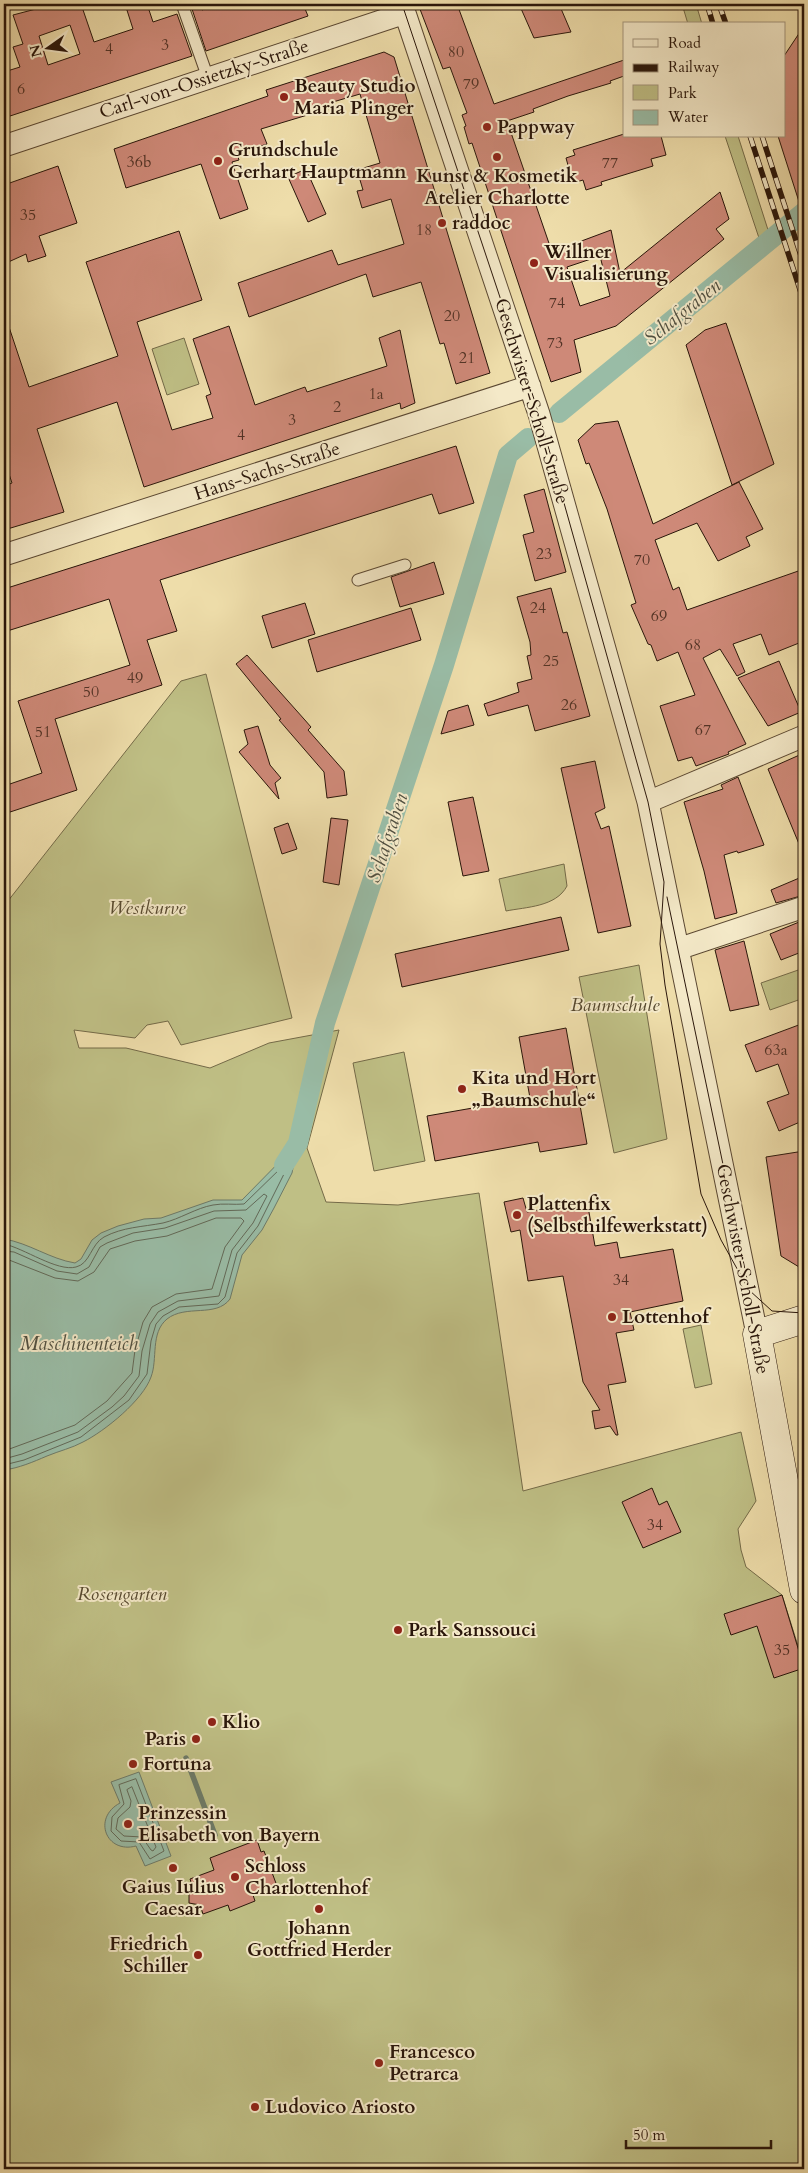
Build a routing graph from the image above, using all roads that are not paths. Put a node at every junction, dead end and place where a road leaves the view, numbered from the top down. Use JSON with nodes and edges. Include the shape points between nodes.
{"nodes":[{"id":1,"x":182,"y":4,"type":"edge"},
{"id":2,"x":404,"y":8,"type":"edge"},
{"id":3,"x":208,"y":78,"type":"junction"},
{"id":4,"x":4,"y":146,"type":"edge"},
{"id":5,"x":530,"y":386,"type":"junction"},
{"id":6,"x":4,"y":555,"type":"edge"},
{"id":7,"x":405,"y":565,"type":"dead end"},
{"id":8,"x":358,"y":580,"type":"dead end"},
{"id":9,"x":804,"y":736,"type":"edge"},
{"id":10,"x":648,"y":802,"type":"junction"},
{"id":11,"x":804,"y":907,"type":"edge"},
{"id":12,"x":678,"y":949,"type":"junction"},
{"id":13,"x":804,"y":1319,"type":"edge"},
{"id":14,"x":757,"y":1334,"type":"junction"},
{"id":15,"x":804,"y":1590,"type":"edge"}],
"edges":[{"from":1,"to":3,"type":"lane"},
{"from":2,"to":3,"type":"street","name":"Carl-von-Ossietzky-Straße"},
{"from":2,"to":5,"type":"street","name":"Geschwister-Scholl-Straße"},
{"from":3,"to":4,"type":"street","name":"Carl-von-Ossietzky-Straße"},
{"from":5,"to":6,"type":"street","name":"Hans-Sachs-Straße"},
{"from":5,"to":10,"type":"street","name":"Geschwister-Scholl-Straße"},
{"from":7,"to":8,"type":"lane"},
{"from":9,"to":10,"type":"street"},
{"from":10,"to":12,"type":"street","name":"Geschwister-Scholl-Straße"},
{"from":11,"to":12,"type":"street"},
{"from":12,"to":14,"type":"street","name":"Geschwister-Scholl-Straße"},
{"from":13,"to":14,"type":"street"},
{"from":14,"to":15,"type":"street","name":"Geschwister-Scholl-Straße"}]}
